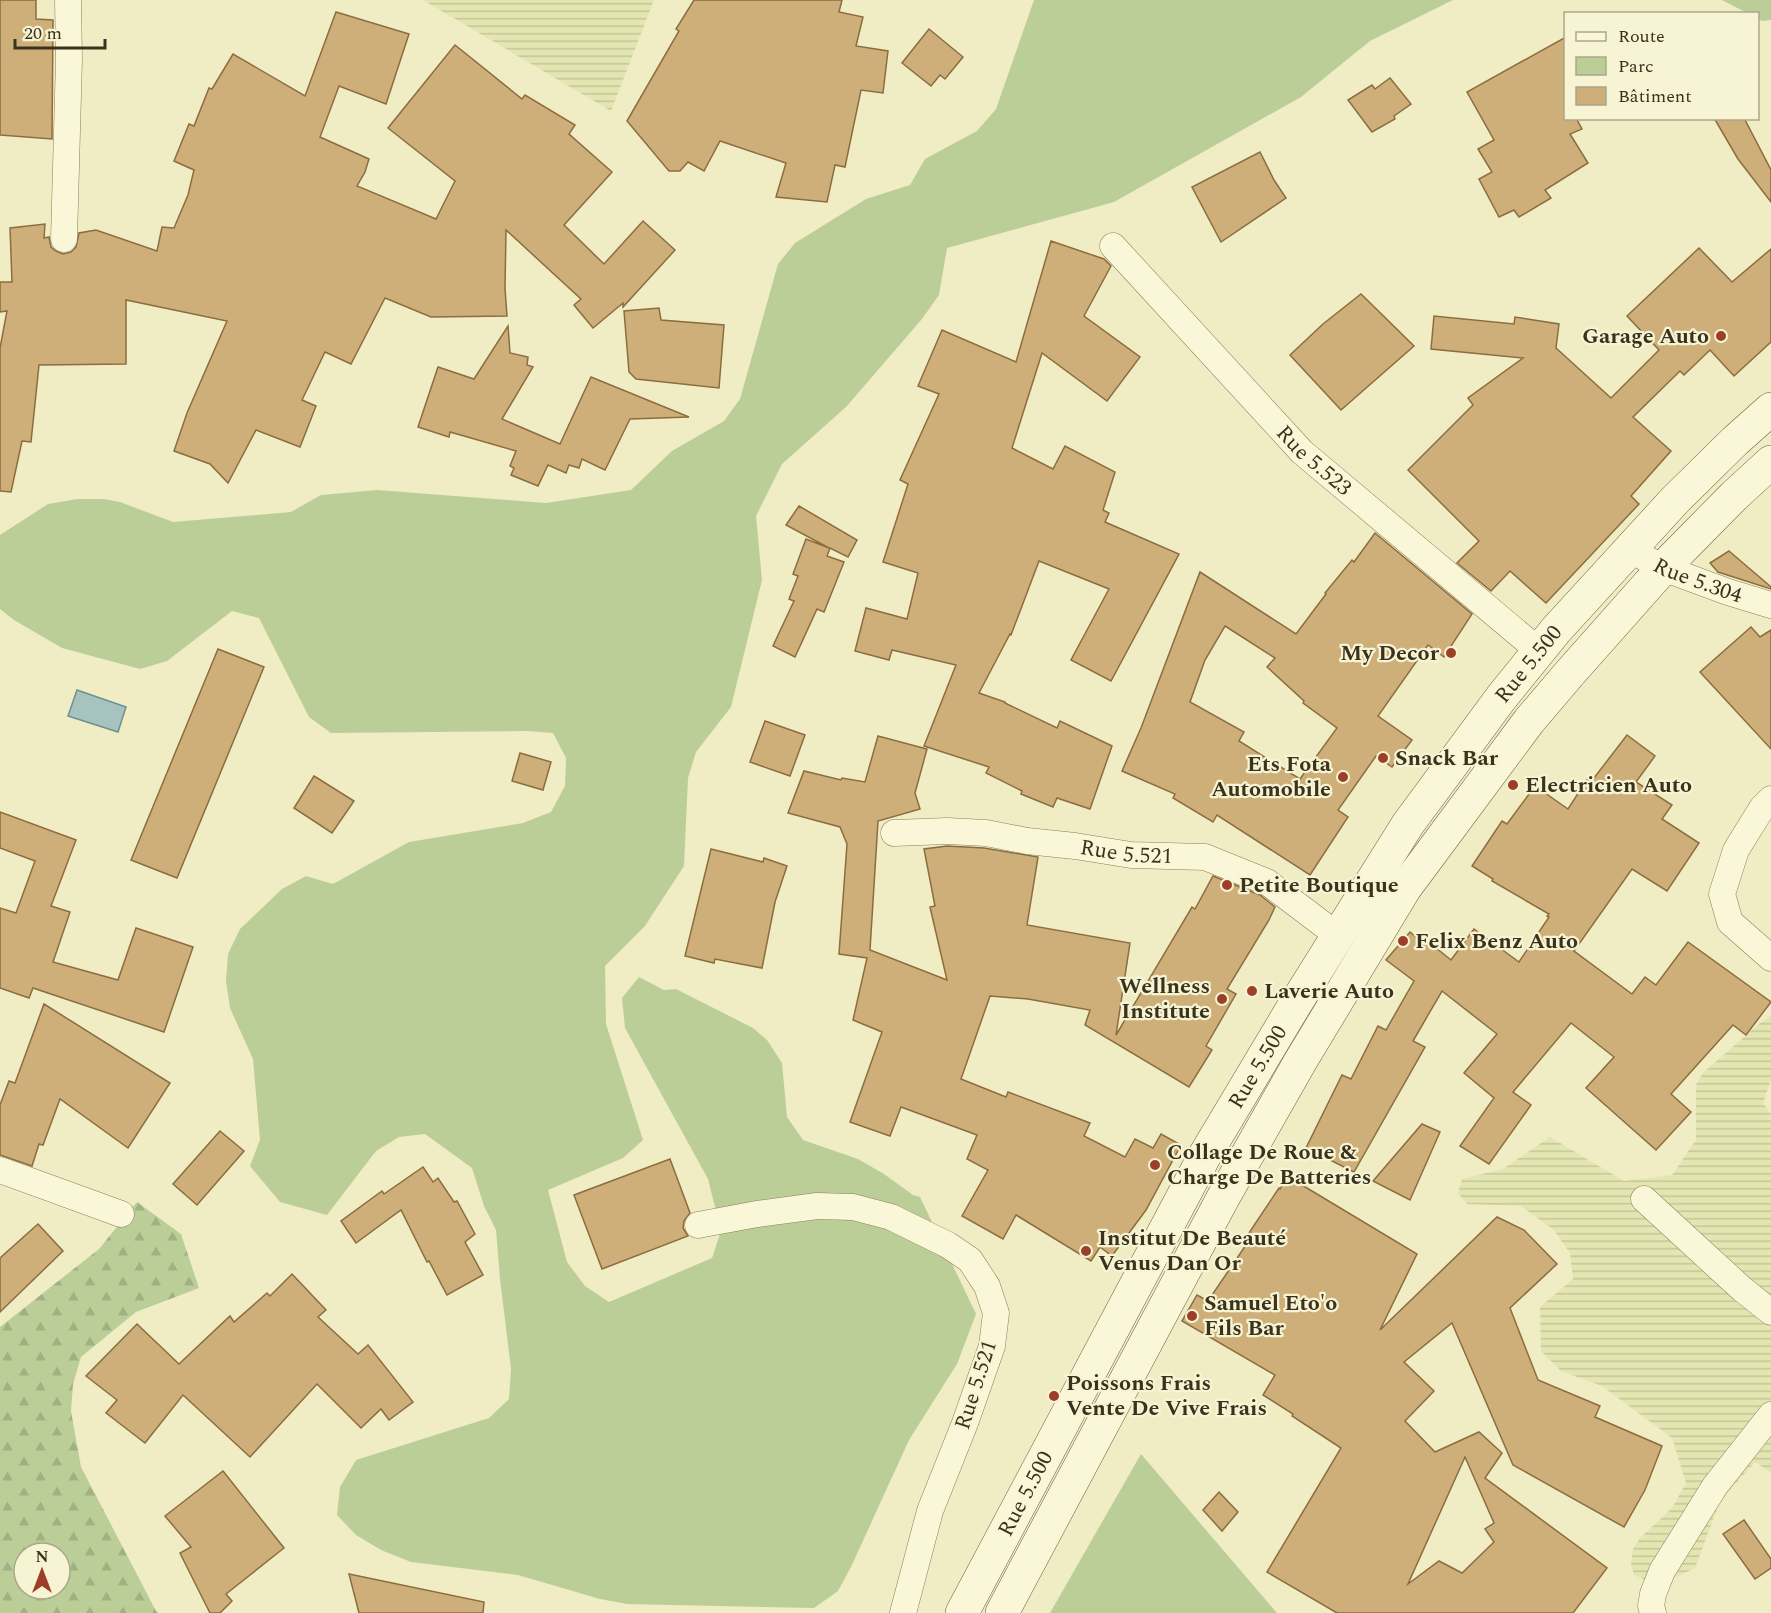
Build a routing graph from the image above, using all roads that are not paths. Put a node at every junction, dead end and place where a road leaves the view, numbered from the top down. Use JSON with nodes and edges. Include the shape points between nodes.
{"nodes":[{"id":1,"x":68,"y":0,"type":"edge"},
{"id":2,"x":64,"y":239,"type":"dead end"},
{"id":3,"x":1113,"y":246,"type":"dead end"},
{"id":4,"x":1771,"y":409,"type":"edge"},
{"id":5,"x":1771,"y":462,"type":"edge"},
{"id":6,"x":1629,"y":549,"type":"junction"},
{"id":7,"x":1663,"y":568,"type":"junction"},
{"id":8,"x":1771,"y":605,"type":"edge"},
{"id":9,"x":1539,"y":651,"type":"junction"},
{"id":10,"x":1771,"y":799,"type":"edge"},
{"id":11,"x":894,"y":833,"type":"dead end"},
{"id":12,"x":1337,"y":935,"type":"junction"},
{"id":13,"x":1771,"y":958,"type":"edge"},
{"id":14,"x":0,"y":1170,"type":"edge"},
{"id":15,"x":1644,"y":1199,"type":"dead end"},
{"id":16,"x":121,"y":1214,"type":"dead end"},
{"id":17,"x":698,"y":1225,"type":"dead end"},
{"id":18,"x":1771,"y":1312,"type":"edge"},
{"id":19,"x":1771,"y":1414,"type":"edge"},
{"id":20,"x":903,"y":1613,"type":"edge"},
{"id":21,"x":962,"y":1613,"type":"edge"},
{"id":22,"x":1002,"y":1613,"type":"edge"},
{"id":23,"x":1653,"y":1613,"type":"edge"}],
"edges":[{"from":1,"to":2,"type":"street"},
{"from":3,"to":9,"type":"street","name":"Rue 5.523","via":[[1302,452]]},
{"from":4,"to":6,"type":"main road","name":"Rue 5.500"},
{"from":5,"to":7,"type":"main road","name":"Rue 5.500"},
{"from":6,"to":7,"type":"street","name":"Rue 5.304"},
{"from":6,"to":9,"type":"main road","name":"Rue 5.500"},
{"from":7,"to":8,"type":"street","name":"Rue 5.304"},
{"from":7,"to":22,"type":"main road","name":"Rue 5.500","via":[[1529,721],[1405,888],[1224,1196]]},
{"from":9,"to":12,"type":"main road","name":"Rue 5.500","via":[[1408,824]]},
{"from":10,"to":13,"type":"street","via":[[1736,850],[1722,894],[1730,922]]},
{"from":11,"to":12,"type":"street","name":"Rue 5.521","via":[[986,832],[1131,855],[1205,857],[1267,882]]},
{"from":12,"to":21,"type":"main road","name":"Rue 5.500","via":[[1205,1155]]},
{"from":14,"to":16,"type":"street"},
{"from":15,"to":18,"type":"street"},
{"from":17,"to":20,"type":"street","name":"Rue 5.521","via":[[817,1206],[853,1207],[891,1217],[948,1245],[970,1260],[987,1286],[996,1313],[992,1346],[930,1511]]},
{"from":19,"to":23,"type":"street","via":[[1714,1486],[1662,1571],[1653,1594]]}]}
